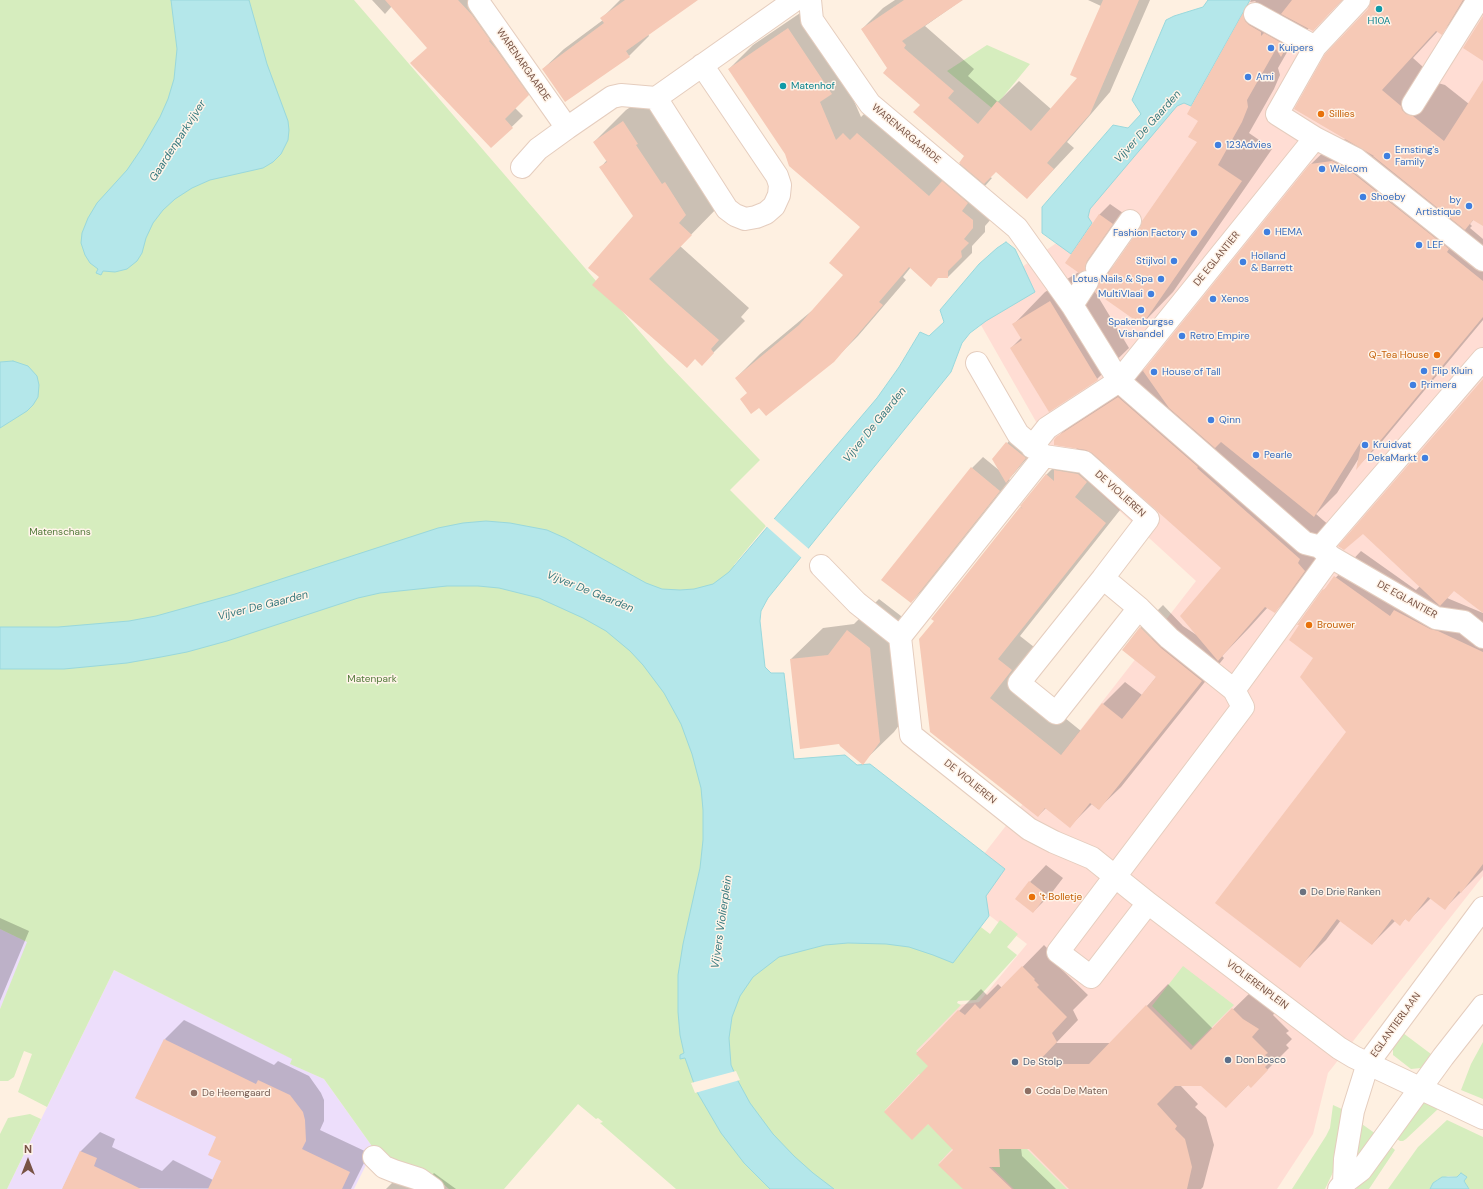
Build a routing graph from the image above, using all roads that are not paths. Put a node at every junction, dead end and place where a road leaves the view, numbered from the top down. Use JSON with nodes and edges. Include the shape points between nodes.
{"nodes":[{"id":1,"x":795,"y":0,"type":"edge"},
{"id":2,"x":810,"y":0,"type":"edge"},
{"id":3,"x":1359,"y":0,"type":"edge"},
{"id":4,"x":1478,"y":0,"type":"edge"},
{"id":5,"x":479,"y":3,"type":"dead end"},
{"id":6,"x":1255,"y":14,"type":"dead end"},
{"id":7,"x":1315,"y":47,"type":"junction"},
{"id":8,"x":702,"y":65,"type":"junction"},
{"id":9,"x":656,"y":98,"type":"junction"},
{"id":10,"x":1413,"y":104,"type":"dead end"},
{"id":11,"x":567,"y":128,"type":"junction"},
{"id":12,"x":1315,"y":138,"type":"junction"},
{"id":13,"x":522,"y":167,"type":"dead end"},
{"id":14,"x":1130,"y":221,"type":"dead end"},
{"id":15,"x":1017,"y":228,"type":"joint"},
{"id":16,"x":1483,"y":260,"type":"edge"},
{"id":17,"x":1072,"y":305,"type":"junction"},
{"id":18,"x":1483,"y":360,"type":"edge"},
{"id":19,"x":977,"y":363,"type":"dead end"},
{"id":20,"x":1119,"y":381,"type":"junction"},
{"id":21,"x":1038,"y":451,"type":"junction"},
{"id":22,"x":1326,"y":552,"type":"junction"},
{"id":23,"x":821,"y":566,"type":"dead end"},
{"id":24,"x":1103,"y":578,"type":"junction"},
{"id":25,"x":1140,"y":608,"type":"junction"},
{"id":26,"x":900,"y":637,"type":"junction"},
{"id":27,"x":1483,"y":637,"type":"edge"},
{"id":28,"x":1240,"y":682,"type":"junction"},
{"id":29,"x":1115,"y":876,"type":"junction"},
{"id":30,"x":1148,"y":903,"type":"junction"},
{"id":31,"x":1483,"y":908,"type":"edge"},
{"id":32,"x":1483,"y":1006,"type":"edge"},
{"id":33,"x":1368,"y":1063,"type":"junction"},
{"id":34,"x":1420,"y":1089,"type":"junction"},
{"id":35,"x":1483,"y":1118,"type":"edge"},
{"id":36,"x":374,"y":1157,"type":"dead end"},
{"id":37,"x":1342,"y":1186,"type":"edge"},
{"id":38,"x":433,"y":1189,"type":"edge"}],
"edges":[{"from":1,"to":8,"type":"street"},
{"from":2,"to":15,"type":"street","name":"WARENARGAARDE","via":[[812,20],[870,104]]},
{"from":3,"to":7,"type":"street"},
{"from":4,"to":10,"type":"street"},
{"from":5,"to":11,"type":"street","name":"WARENARGAARDE"},
{"from":6,"to":7,"type":"street"},
{"from":7,"to":12,"type":"street","via":[[1277,114]]},
{"from":8,"to":9,"type":"street"},
{"from":8,"to":9,"type":"street","via":[[777,176],[780,185],[779,195],[774,206],[766,213],[745,219],[727,209]]},
{"from":9,"to":11,"type":"street","via":[[621,94],[612,96]]},
{"from":11,"to":13,"type":"street","via":[[538,149]]},
{"from":12,"to":16,"type":"street","via":[[1356,159]]},
{"from":12,"to":20,"type":"street","name":"DE EGLANTIER"},
{"from":14,"to":17,"type":"street"},
{"from":15,"to":17,"type":"street","name":"DE EGLANTIER"},
{"from":17,"to":20,"type":"street","name":"DE EGLANTIER"},
{"from":18,"to":22,"type":"street"},
{"from":19,"to":21,"type":"street","via":[[1018,434]]},
{"from":20,"to":21,"type":"street","via":[[1047,428]]},
{"from":20,"to":22,"type":"street","name":"DE EGLANTIER","via":[[1305,543]]},
{"from":21,"to":24,"type":"street","name":"DE VIOLIEREN","via":[[1084,462],[1148,519]]},
{"from":21,"to":26,"type":"street"},
{"from":22,"to":27,"type":"street","name":"DE EGLANTIER","via":[[1436,618],[1464,622]]},
{"from":22,"to":28,"type":"street"},
{"from":23,"to":26,"type":"street","via":[[856,603]]},
{"from":24,"to":25,"type":"street"},
{"from":24,"to":25,"type":"street","name":"DE VIOLIEREN","via":[[1019,682],[1056,713]]},
{"from":25,"to":28,"type":"street","via":[[1169,638]]},
{"from":26,"to":29,"type":"street","name":"DE VIOLIEREN","via":[[911,735],[1029,829],[1092,858]]},
{"from":28,"to":29,"type":"street","via":[[1243,707]]},
{"from":29,"to":30,"type":"street","name":"VIOLIERENPLEIN"},
{"from":29,"to":30,"type":"street","via":[[1058,952],[1091,977]]},
{"from":30,"to":33,"type":"street","name":"VIOLIERENPLEIN","via":[[1339,1048]]},
{"from":31,"to":33,"type":"street","name":"EGLANTIERLAAN"},
{"from":32,"to":34,"type":"street","name":"EGLANTIERLAAN"},
{"from":33,"to":34,"type":"street","name":"VIOLIERENPLEIN"},
{"from":33,"to":37,"type":"street","name":"EGLANTIERLAAN","via":[[1353,1111]]},
{"from":34,"to":35,"type":"street","name":"VIOLIERENPLEIN"},
{"from":34,"to":37,"type":"street","name":"EGLANTIERLAAN","via":[[1361,1170]]},
{"from":36,"to":38,"type":"street","via":[[384,1167],[419,1179]]}]}
